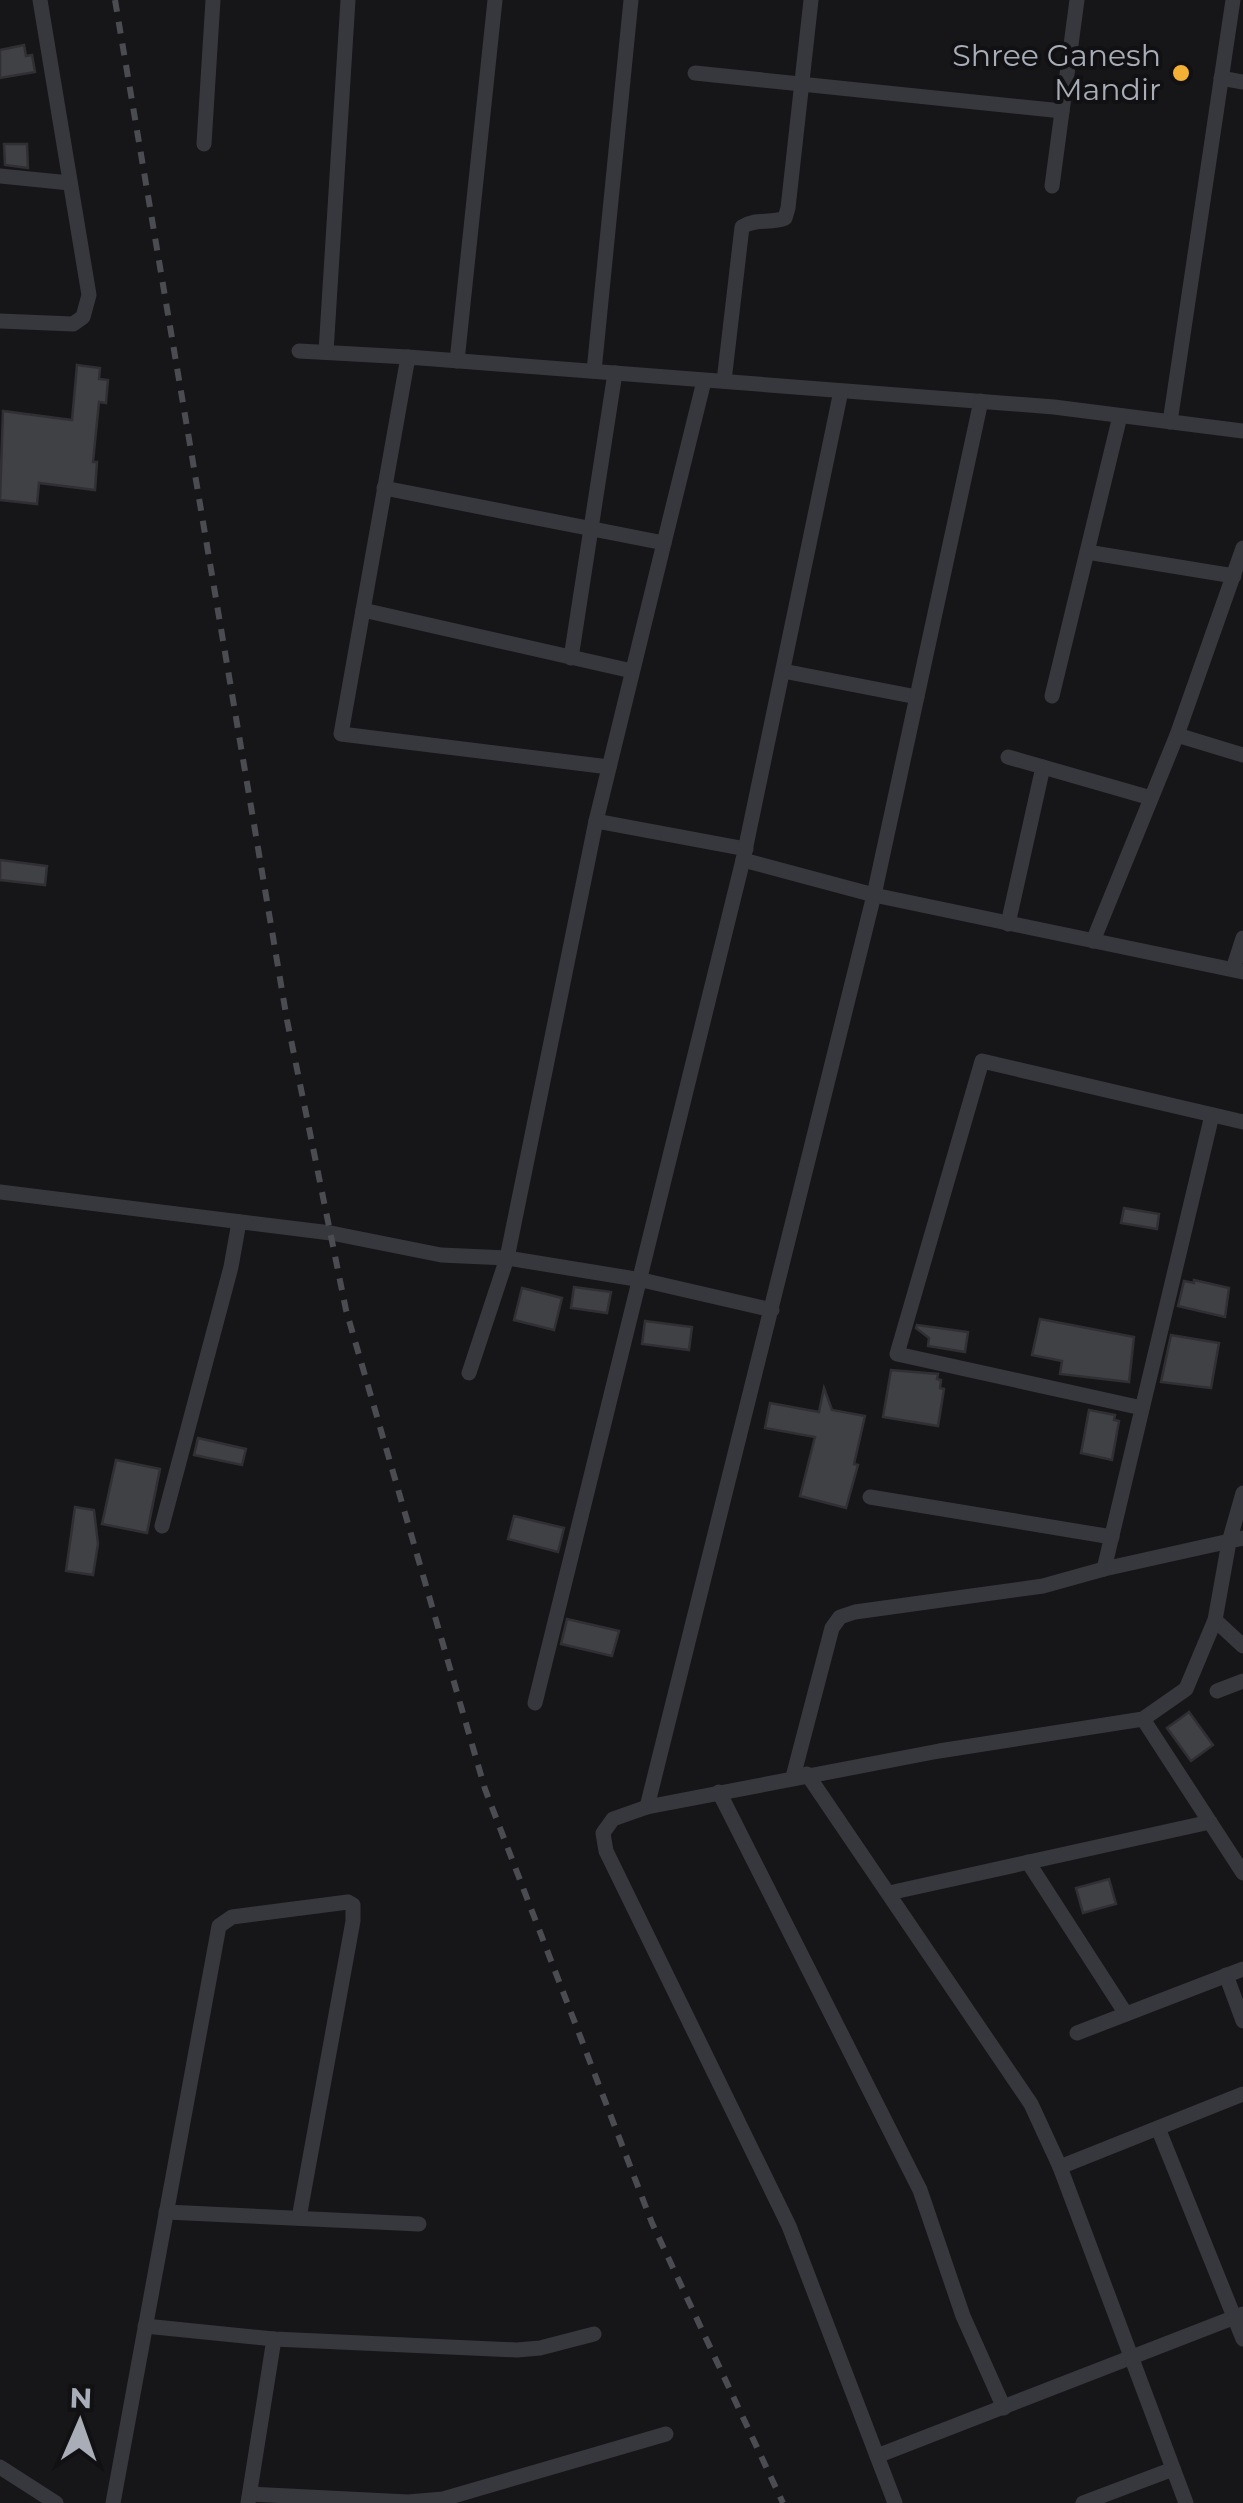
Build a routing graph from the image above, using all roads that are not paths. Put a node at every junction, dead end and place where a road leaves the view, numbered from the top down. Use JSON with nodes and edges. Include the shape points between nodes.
{"nodes":[{"id":1,"x":40,"y":0,"type":"edge"},
{"id":2,"x":214,"y":0,"type":"edge"},
{"id":3,"x":348,"y":0,"type":"edge"},
{"id":4,"x":495,"y":0,"type":"edge"},
{"id":5,"x":631,"y":0,"type":"edge"},
{"id":6,"x":811,"y":0,"type":"edge"},
{"id":7,"x":1077,"y":0,"type":"edge"},
{"id":8,"x":1233,"y":0,"type":"edge"},
{"id":9,"x":695,"y":73,"type":"dead end"},
{"id":10,"x":1221,"y":78,"type":"junction"},
{"id":11,"x":1243,"y":82,"type":"edge"},
{"id":12,"x":802,"y":84,"type":"junction"},
{"id":13,"x":1062,"y":112,"type":"junction"},
{"id":14,"x":204,"y":144,"type":"dead end"},
{"id":15,"x":0,"y":176,"type":"edge"},
{"id":16,"x":70,"y":182,"type":"junction"},
{"id":17,"x":1052,"y":186,"type":"dead end"},
{"id":18,"x":0,"y":321,"type":"edge"},
{"id":19,"x":299,"y":351,"type":"dead end"},
{"id":20,"x":326,"y":352,"type":"junction"},
{"id":21,"x":408,"y":357,"type":"junction"},
{"id":22,"x":457,"y":361,"type":"junction"},
{"id":23,"x":594,"y":371,"type":"junction"},
{"id":24,"x":615,"y":373,"type":"junction"},
{"id":25,"x":704,"y":381,"type":"junction"},
{"id":26,"x":724,"y":382,"type":"junction"},
{"id":27,"x":841,"y":390,"type":"junction"},
{"id":28,"x":981,"y":402,"type":"junction"},
{"id":29,"x":1120,"y":416,"type":"junction"},
{"id":30,"x":1170,"y":422,"type":"junction"},
{"id":31,"x":1243,"y":431,"type":"edge"},
{"id":32,"x":384,"y":488,"type":"junction"},
{"id":33,"x":591,"y":531,"type":"junction"},
{"id":34,"x":664,"y":543,"type":"junction"},
{"id":35,"x":1243,"y":548,"type":"edge"},
{"id":36,"x":1087,"y":552,"type":"junction"},
{"id":37,"x":1234,"y":576,"type":"junction"},
{"id":38,"x":363,"y":610,"type":"junction"},
{"id":39,"x":571,"y":658,"type":"junction"},
{"id":40,"x":632,"y":671,"type":"junction"},
{"id":41,"x":783,"y":671,"type":"junction"},
{"id":42,"x":1052,"y":696,"type":"dead end"},
{"id":43,"x":916,"y":697,"type":"junction"},
{"id":44,"x":1176,"y":734,"type":"junction"},
{"id":45,"x":1243,"y":755,"type":"edge"},
{"id":46,"x":1008,"y":757,"type":"dead end"},
{"id":47,"x":1043,"y":767,"type":"junction"},
{"id":48,"x":609,"y":768,"type":"junction"},
{"id":49,"x":1151,"y":798,"type":"junction"},
{"id":50,"x":596,"y":821,"type":"junction"},
{"id":51,"x":744,"y":855,"type":"junction"},
{"id":52,"x":874,"y":895,"type":"junction"},
{"id":53,"x":1008,"y":924,"type":"junction"},
{"id":54,"x":1243,"y":938,"type":"edge"},
{"id":55,"x":1094,"y":941,"type":"junction"},
{"id":56,"x":1238,"y":971,"type":"edge"},
{"id":57,"x":1212,"y":1115,"type":"junction"},
{"id":58,"x":1243,"y":1122,"type":"edge"},
{"id":59,"x":0,"y":1192,"type":"edge"},
{"id":60,"x":240,"y":1222,"type":"junction"},
{"id":61,"x":508,"y":1258,"type":"junction"},
{"id":62,"x":642,"y":1280,"type":"junction"},
{"id":63,"x":772,"y":1310,"type":"junction"},
{"id":64,"x":469,"y":1373,"type":"dead end"},
{"id":65,"x":1142,"y":1408,"type":"junction"},
{"id":66,"x":1243,"y":1492,"type":"edge"},
{"id":67,"x":870,"y":1498,"type":"dead end"},
{"id":68,"x":162,"y":1526,"type":"dead end"},
{"id":69,"x":1112,"y":1537,"type":"junction"},
{"id":70,"x":1236,"y":1540,"type":"edge"},
{"id":71,"x":1104,"y":1569,"type":"junction"},
{"id":72,"x":1215,"y":1620,"type":"junction"},
{"id":73,"x":1243,"y":1646,"type":"edge"},
{"id":74,"x":1243,"y":1681,"type":"edge"},
{"id":75,"x":1217,"y":1691,"type":"dead end"},
{"id":76,"x":535,"y":1703,"type":"dead end"},
{"id":77,"x":1143,"y":1718,"type":"junction"},
{"id":78,"x":800,"y":1776,"type":"junction"},
{"id":79,"x":719,"y":1792,"type":"junction"},
{"id":80,"x":647,"y":1807,"type":"junction"},
{"id":81,"x":1210,"y":1822,"type":"junction"},
{"id":82,"x":1028,"y":1862,"type":"junction"},
{"id":83,"x":1243,"y":1872,"type":"edge"},
{"id":84,"x":888,"y":1893,"type":"junction"},
{"id":85,"x":1243,"y":1969,"type":"edge"},
{"id":86,"x":1226,"y":1975,"type":"junction"},
{"id":87,"x":1126,"y":2014,"type":"junction"},
{"id":88,"x":1243,"y":2021,"type":"edge"},
{"id":89,"x":1076,"y":2033,"type":"dead end"},
{"id":90,"x":1243,"y":2094,"type":"edge"},
{"id":91,"x":1158,"y":2128,"type":"junction"},
{"id":92,"x":1060,"y":2167,"type":"junction"},
{"id":93,"x":166,"y":2212,"type":"junction"},
{"id":94,"x":299,"y":2218,"type":"junction"},
{"id":95,"x":419,"y":2224,"type":"dead end"},
{"id":96,"x":1238,"y":2315,"type":"edge"},
{"id":97,"x":145,"y":2326,"type":"junction"},
{"id":98,"x":594,"y":2334,"type":"dead end"},
{"id":99,"x":274,"y":2339,"type":"junction"},
{"id":100,"x":1243,"y":2339,"type":"edge"},
{"id":101,"x":1131,"y":2360,"type":"junction"},
{"id":102,"x":1004,"y":2408,"type":"junction"},
{"id":103,"x":666,"y":2434,"type":"dead end"},
{"id":104,"x":877,"y":2456,"type":"junction"},
{"id":105,"x":1173,"y":2469,"type":"junction"},
{"id":106,"x":2,"y":2471,"type":"edge"},
{"id":107,"x":249,"y":2499,"type":"edge"},
{"id":108,"x":56,"y":2503,"type":"edge"},
{"id":109,"x":113,"y":2503,"type":"edge"},
{"id":110,"x":895,"y":2503,"type":"edge"},
{"id":111,"x":1083,"y":2503,"type":"edge"},
{"id":112,"x":1186,"y":2503,"type":"edge"}],
"edges":[{"from":1,"to":16,"type":"street"},
{"from":2,"to":14,"type":"street"},
{"from":3,"to":20,"type":"street"},
{"from":4,"to":22,"type":"street"},
{"from":5,"to":23,"type":"street"},
{"from":6,"to":12,"type":"street"},
{"from":7,"to":13,"type":"street"},
{"from":8,"to":10,"type":"street"},
{"from":9,"to":12,"type":"street"},
{"from":10,"to":11,"type":"street"},
{"from":10,"to":30,"type":"street"},
{"from":12,"to":13,"type":"street"},
{"from":12,"to":26,"type":"street","via":[[785,218],[750,222],[738,239]]},
{"from":13,"to":17,"type":"street"},
{"from":15,"to":16,"type":"street"},
{"from":16,"to":18,"type":"street","via":[[89,295],[83,317],[73,324]]},
{"from":19,"to":20,"type":"street"},
{"from":20,"to":21,"type":"street"},
{"from":21,"to":22,"type":"street"},
{"from":21,"to":32,"type":"street"},
{"from":22,"to":23,"type":"street"},
{"from":23,"to":24,"type":"street"},
{"from":24,"to":25,"type":"street"},
{"from":24,"to":33,"type":"street"},
{"from":25,"to":26,"type":"street"},
{"from":25,"to":34,"type":"street"},
{"from":26,"to":27,"type":"street"},
{"from":27,"to":28,"type":"street"},
{"from":27,"to":41,"type":"street"},
{"from":28,"to":29,"type":"street"},
{"from":28,"to":43,"type":"street"},
{"from":29,"to":30,"type":"street"},
{"from":29,"to":36,"type":"street"},
{"from":30,"to":31,"type":"street"},
{"from":32,"to":33,"type":"street"},
{"from":32,"to":38,"type":"street"},
{"from":33,"to":34,"type":"street"},
{"from":33,"to":39,"type":"street"},
{"from":34,"to":40,"type":"street"},
{"from":35,"to":37,"type":"street"},
{"from":36,"to":37,"type":"street"},
{"from":36,"to":42,"type":"street"},
{"from":37,"to":44,"type":"street"},
{"from":38,"to":39,"type":"street"},
{"from":38,"to":48,"type":"street","via":[[342,734]]},
{"from":39,"to":40,"type":"street"},
{"from":40,"to":48,"type":"street"},
{"from":41,"to":43,"type":"street"},
{"from":41,"to":51,"type":"street"},
{"from":43,"to":52,"type":"street"},
{"from":44,"to":45,"type":"street"},
{"from":44,"to":49,"type":"street"},
{"from":46,"to":47,"type":"street"},
{"from":47,"to":49,"type":"street"},
{"from":47,"to":53,"type":"street"},
{"from":48,"to":50,"type":"street"},
{"from":49,"to":55,"type":"street"},
{"from":50,"to":51,"type":"street"},
{"from":50,"to":61,"type":"street"},
{"from":51,"to":52,"type":"street"},
{"from":51,"to":62,"type":"street"},
{"from":52,"to":53,"type":"street"},
{"from":52,"to":63,"type":"street"},
{"from":53,"to":55,"type":"street"},
{"from":54,"to":56,"type":"street"},
{"from":55,"to":56,"type":"street"},
{"from":57,"to":58,"type":"street"},
{"from":57,"to":65,"type":"street"},
{"from":57,"to":65,"type":"street","via":[[982,1061],[897,1354]]},
{"from":59,"to":60,"type":"street"},
{"from":60,"to":61,"type":"street","via":[[441,1255]]},
{"from":60,"to":68,"type":"street"},
{"from":61,"to":62,"type":"street"},
{"from":61,"to":64,"type":"street"},
{"from":62,"to":63,"type":"street"},
{"from":62,"to":76,"type":"street"},
{"from":63,"to":80,"type":"street"},
{"from":65,"to":69,"type":"street"},
{"from":66,"to":70,"type":"street"},
{"from":67,"to":69,"type":"street"},
{"from":69,"to":71,"type":"street"},
{"from":70,"to":71,"type":"street"},
{"from":70,"to":72,"type":"street"},
{"from":71,"to":78,"type":"street","via":[[1053,1584],[840,1617],[832,1628]]},
{"from":72,"to":73,"type":"street"},
{"from":72,"to":77,"type":"street","via":[[1186,1689]]},
{"from":74,"to":75,"type":"street"},
{"from":77,"to":78,"type":"street"},
{"from":77,"to":81,"type":"street"},
{"from":78,"to":79,"type":"street"},
{"from":78,"to":84,"type":"street"},
{"from":79,"to":80,"type":"street"},
{"from":79,"to":102,"type":"street","via":[[907,2162]]},
{"from":80,"to":104,"type":"street","via":[[607,1825],[606,1851],[790,2226]]},
{"from":81,"to":82,"type":"street"},
{"from":81,"to":83,"type":"street"},
{"from":82,"to":84,"type":"street"},
{"from":82,"to":87,"type":"street"},
{"from":84,"to":92,"type":"street","via":[[1023,2090]]},
{"from":85,"to":86,"type":"street"},
{"from":86,"to":87,"type":"street"},
{"from":86,"to":88,"type":"street"},
{"from":87,"to":89,"type":"street"},
{"from":90,"to":91,"type":"street"},
{"from":91,"to":92,"type":"street"},
{"from":91,"to":96,"type":"street"},
{"from":92,"to":101,"type":"street"},
{"from":93,"to":94,"type":"street"},
{"from":93,"to":94,"type":"street","via":[[219,1926],[232,1917],[348,1902],[354,1921]]},
{"from":93,"to":97,"type":"street"},
{"from":94,"to":95,"type":"street"},
{"from":96,"to":100,"type":"street"},
{"from":96,"to":101,"type":"street"},
{"from":97,"to":99,"type":"street"},
{"from":97,"to":109,"type":"street"},
{"from":98,"to":99,"type":"street","via":[[517,2350]]},
{"from":99,"to":107,"type":"street"},
{"from":101,"to":102,"type":"street"},
{"from":101,"to":105,"type":"street"},
{"from":102,"to":104,"type":"street"},
{"from":103,"to":107,"type":"street","via":[[442,2500]]},
{"from":104,"to":110,"type":"street"},
{"from":105,"to":111,"type":"street"},
{"from":105,"to":112,"type":"street"},
{"from":106,"to":108,"type":"street"}]}
